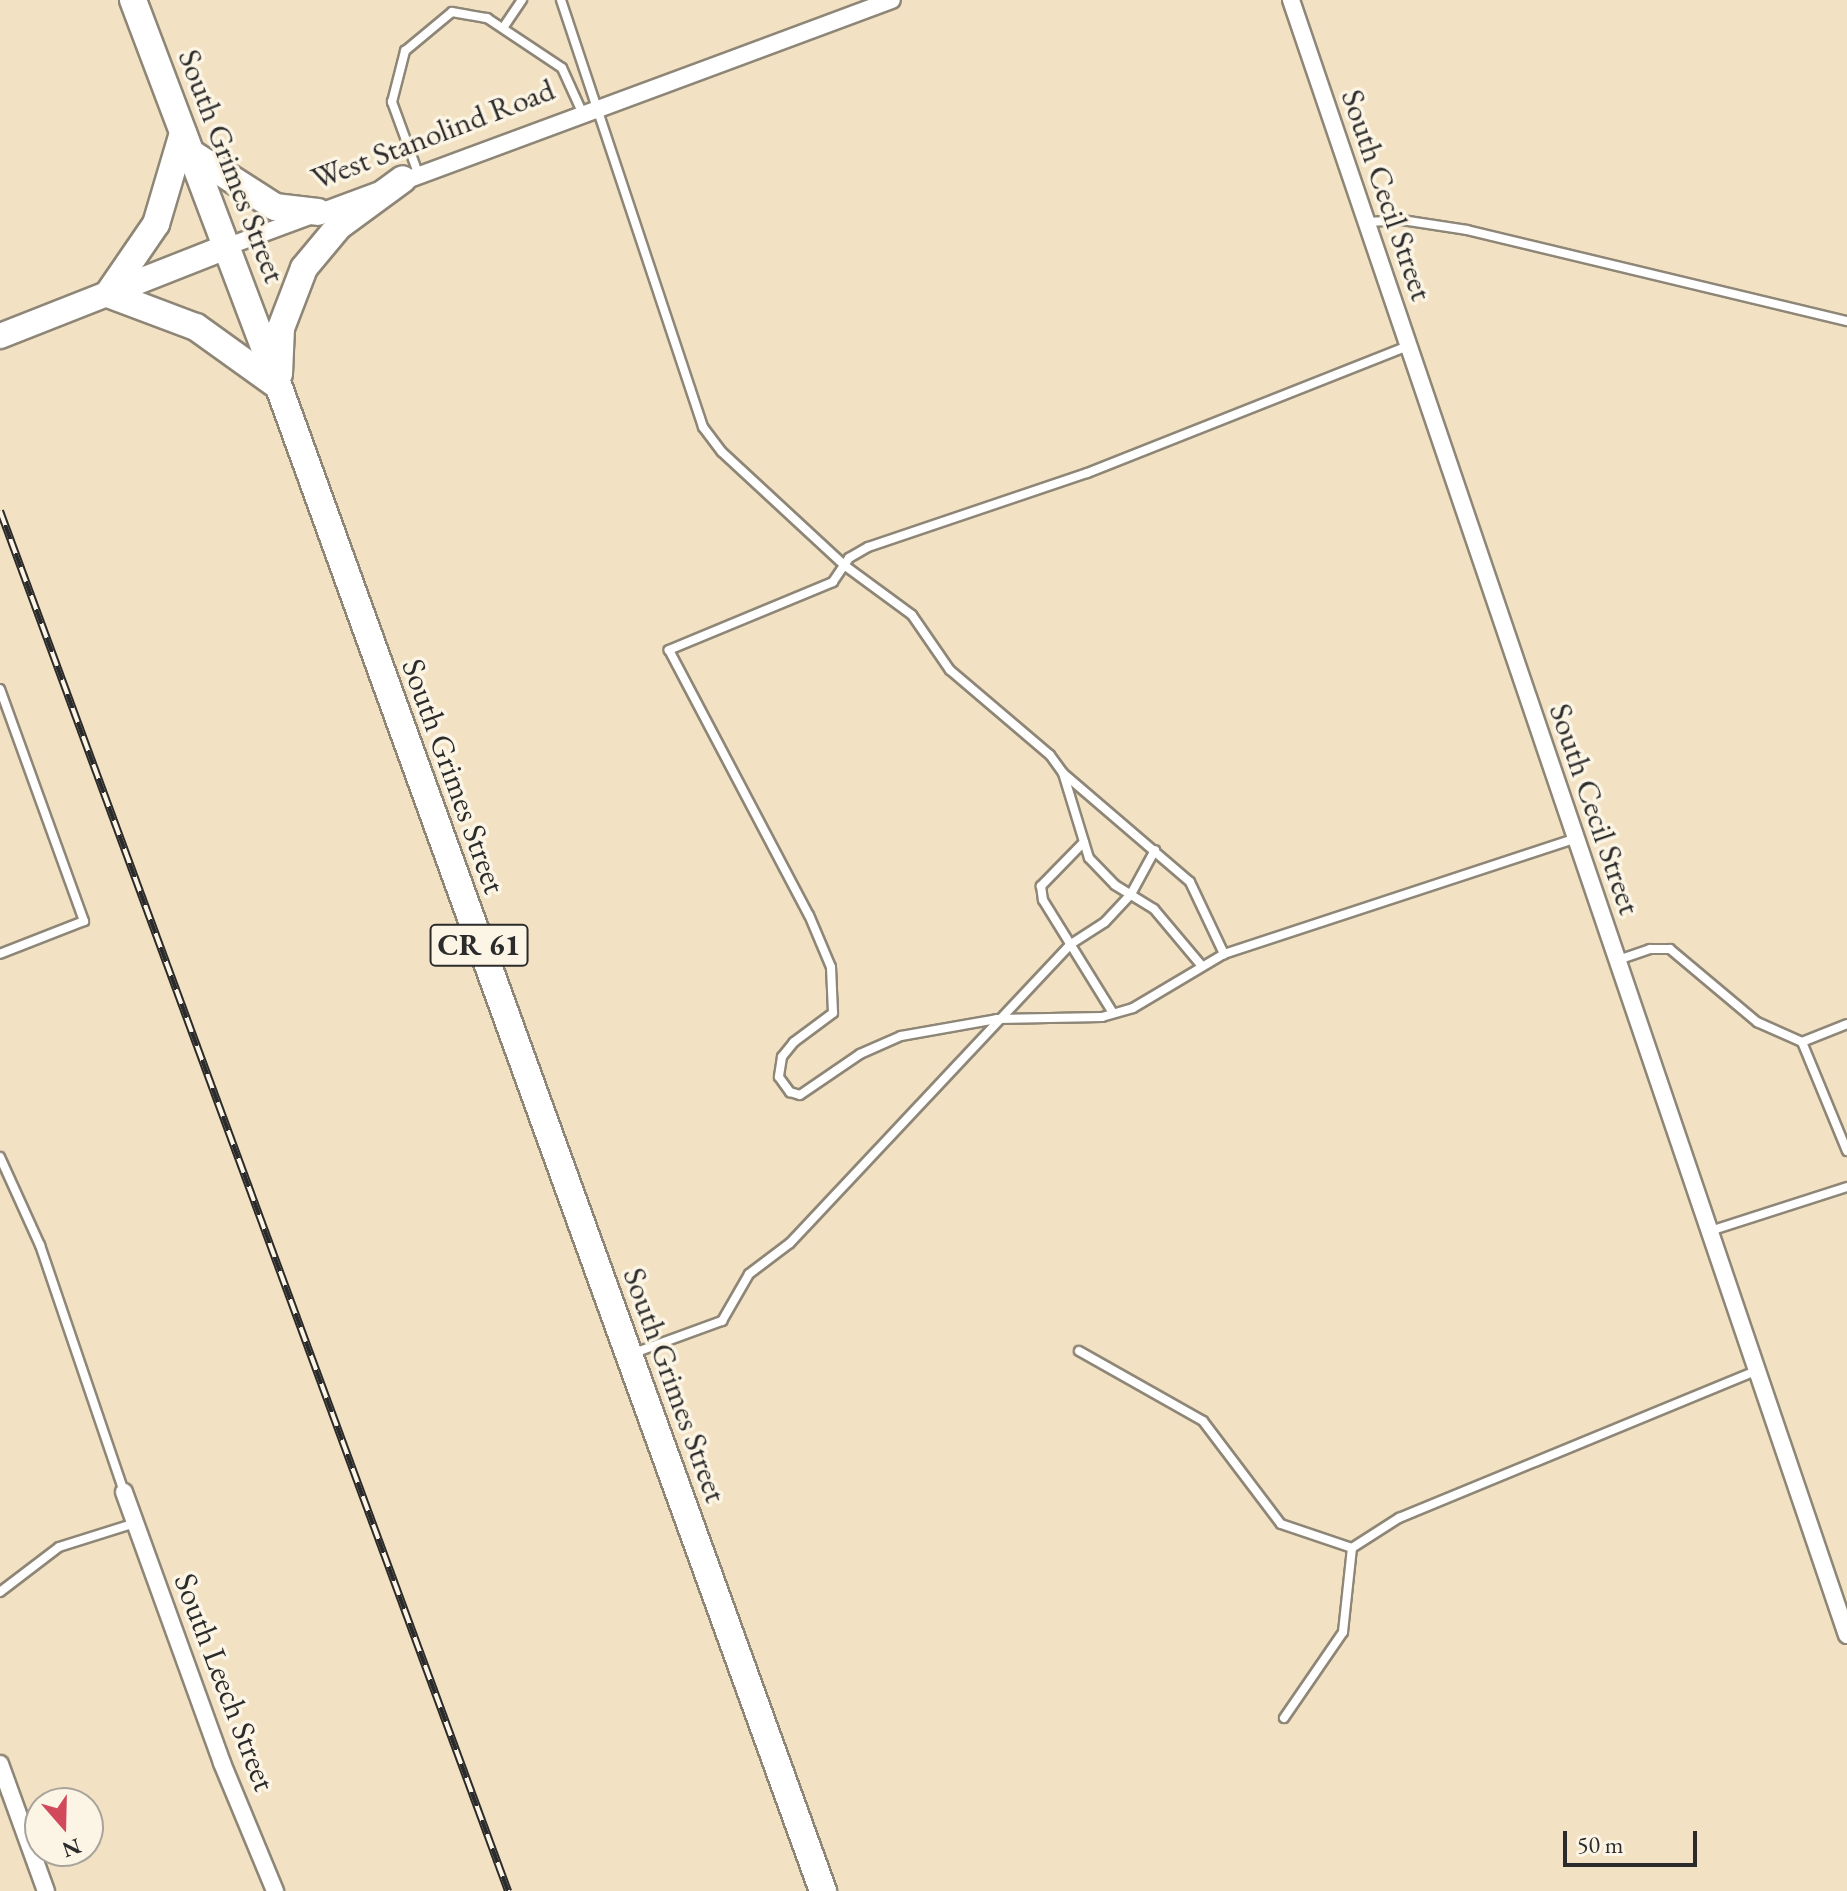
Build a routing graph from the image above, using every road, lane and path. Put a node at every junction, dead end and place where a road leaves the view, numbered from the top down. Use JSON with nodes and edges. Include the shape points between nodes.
{"nodes":[{"id":1,"x":133,"y":0,"type":"edge"},
{"id":2,"x":522,"y":0,"type":"edge"},
{"id":3,"x":561,"y":0,"type":"edge"},
{"id":4,"x":892,"y":0,"type":"edge"},
{"id":5,"x":1291,"y":0,"type":"edge"},
{"id":6,"x":503,"y":28,"type":"junction"},
{"id":7,"x":599,"y":106,"type":"junction"},
{"id":8,"x":582,"y":112,"type":"junction"},
{"id":9,"x":187,"y":143,"type":"junction"},
{"id":10,"x":410,"y":176,"type":"junction"},
{"id":11,"x":318,"y":212,"type":"junction"},
{"id":12,"x":1367,"y":222,"type":"junction"},
{"id":13,"x":226,"y":247,"type":"junction"},
{"id":14,"x":108,"y":294,"type":"junction"},
{"id":15,"x":1847,"y":321,"type":"edge"},
{"id":16,"x":0,"y":336,"type":"edge"},
{"id":17,"x":1409,"y":346,"type":"junction"},
{"id":18,"x":278,"y":386,"type":"junction"},
{"id":19,"x":844,"y":565,"type":"junction"},
{"id":20,"x":0,"y":689,"type":"edge"},
{"id":21,"x":1063,"y":773,"type":"junction"},
{"id":22,"x":1576,"y":838,"type":"junction"},
{"id":23,"x":1084,"y":842,"type":"junction"},
{"id":24,"x":1155,"y":850,"type":"junction"},
{"id":25,"x":1131,"y":894,"type":"junction"},
{"id":26,"x":1071,"y":944,"type":"junction"},
{"id":27,"x":0,"y":954,"type":"edge"},
{"id":28,"x":1224,"y":954,"type":"junction"},
{"id":29,"x":1617,"y":960,"type":"junction"},
{"id":30,"x":1201,"y":965,"type":"junction"},
{"id":31,"x":1113,"y":1013,"type":"junction"},
{"id":32,"x":1004,"y":1018,"type":"junction"},
{"id":33,"x":1847,"y":1024,"type":"edge"},
{"id":34,"x":1802,"y":1042,"type":"junction"},
{"id":35,"x":1847,"y":1151,"type":"edge"},
{"id":36,"x":0,"y":1157,"type":"edge"},
{"id":37,"x":1847,"y":1187,"type":"edge"},
{"id":38,"x":1709,"y":1231,"type":"junction"},
{"id":39,"x":1079,"y":1351,"type":"dead end"},
{"id":40,"x":628,"y":1355,"type":"junction"},
{"id":41,"x":1757,"y":1371,"type":"junction"},
{"id":42,"x":124,"y":1492,"type":"joint"},
{"id":43,"x":135,"y":1523,"type":"junction"},
{"id":44,"x":1352,"y":1548,"type":"junction"},
{"id":45,"x":0,"y":1592,"type":"edge"},
{"id":46,"x":1847,"y":1635,"type":"edge"},
{"id":47,"x":1284,"y":1718,"type":"dead end"},
{"id":48,"x":0,"y":1764,"type":"edge"},
{"id":49,"x":46,"y":1891,"type":"edge"},
{"id":50,"x":275,"y":1891,"type":"edge"},
{"id":51,"x":823,"y":1891,"type":"edge"}],
"edges":[{"from":1,"to":9,"type":"main road","name":"South Grimes Street","number":"CR 61"},
{"from":2,"to":6,"type":"lane"},
{"from":3,"to":7,"type":"lane"},
{"from":4,"to":7,"type":"street","name":"West Stanolind Road"},
{"from":5,"to":12,"type":"street","name":"South Cecil Street"},
{"from":6,"to":8,"type":"lane","via":[[562,68]]},
{"from":6,"to":10,"type":"lane","via":[[487,18],[452,12],[405,51],[392,102]]},
{"from":7,"to":8,"type":"street","name":"West Stanolind Road"},
{"from":7,"to":19,"type":"lane","via":[[703,427],[722,452]]},
{"from":8,"to":10,"type":"street","name":"West Stanolind Road"},
{"from":9,"to":11,"type":"main road","via":[[275,207]]},
{"from":9,"to":13,"type":"main road","name":"South Grimes Street","number":"CR 61"},
{"from":9,"to":14,"type":"main road","via":[[156,224]]},
{"from":10,"to":11,"type":"street","name":"West Stanolind Road"},
{"from":10,"to":18,"type":"main road","via":[[339,226],[304,268],[281,328]]},
{"from":11,"to":13,"type":"street","name":"West Stanolind Road"},
{"from":12,"to":15,"type":"lane","via":[[1402,220],[1467,230]]},
{"from":12,"to":17,"type":"street","name":"South Cecil Street"},
{"from":13,"to":14,"type":"main road","name":"West Stanolind Road"},
{"from":13,"to":18,"type":"main road","name":"South Grimes Street","number":"CR 61"},
{"from":14,"to":16,"type":"main road","name":"West Stanolind Road"},
{"from":14,"to":18,"type":"main road","via":[[196,327]]},
{"from":17,"to":19,"type":"lane","via":[[1087,473],[868,547]]},
{"from":17,"to":22,"type":"street","name":"South Cecil Street"},
{"from":18,"to":40,"type":"main road","name":"South Grimes Street","number":"CR 61"},
{"from":19,"to":21,"type":"lane","via":[[912,615],[950,670],[1050,755]]},
{"from":19,"to":32,"type":"lane","via":[[833,582],[669,650],[809,915],[831,967],[833,1013],[794,1042],[782,1057],[779,1077],[790,1092],[800,1095],[860,1054],[901,1036]]},
{"from":20,"to":27,"type":"lane","via":[[84,921]]},
{"from":21,"to":23,"type":"lane"},
{"from":21,"to":24,"type":"lane"},
{"from":22,"to":28,"type":"lane"},
{"from":22,"to":29,"type":"street","name":"South Cecil Street"},
{"from":23,"to":25,"type":"lane","via":[[1089,858]]},
{"from":23,"to":26,"type":"lane","via":[[1041,886],[1043,900]]},
{"from":24,"to":25,"type":"lane"},
{"from":24,"to":28,"type":"lane","via":[[1190,882]]},
{"from":25,"to":26,"type":"lane","via":[[1105,922]]},
{"from":25,"to":30,"type":"lane","via":[[1154,909]]},
{"from":26,"to":31,"type":"lane"},
{"from":26,"to":32,"type":"lane"},
{"from":28,"to":30,"type":"lane"},
{"from":29,"to":34,"type":"lane","via":[[1650,949],[1670,949],[1757,1022]]},
{"from":29,"to":38,"type":"street","name":"South Cecil Street"},
{"from":30,"to":31,"type":"lane","via":[[1133,1008]]},
{"from":31,"to":32,"type":"lane"},
{"from":32,"to":40,"type":"lane","via":[[790,1243],[749,1274],[722,1321]]},
{"from":33,"to":34,"type":"lane"},
{"from":34,"to":35,"type":"lane"},
{"from":36,"to":42,"type":"lane","via":[[40,1245]]},
{"from":37,"to":38,"type":"lane"},
{"from":38,"to":41,"type":"street","name":"South Cecil Street"},
{"from":39,"to":44,"type":"lane","via":[[1203,1421],[1281,1524]]},
{"from":40,"to":51,"type":"main road","name":"South Grimes Street","number":"CR 61"},
{"from":41,"to":44,"type":"lane","via":[[1399,1518]]},
{"from":41,"to":46,"type":"street","name":"South Cecil Street"},
{"from":42,"to":43,"type":"street","name":"South Leech Street"},
{"from":43,"to":45,"type":"lane","via":[[59,1547]]},
{"from":43,"to":50,"type":"street","name":"South Leech Street"},
{"from":44,"to":47,"type":"lane","via":[[1343,1632]]},
{"from":48,"to":49,"type":"street"}]}
